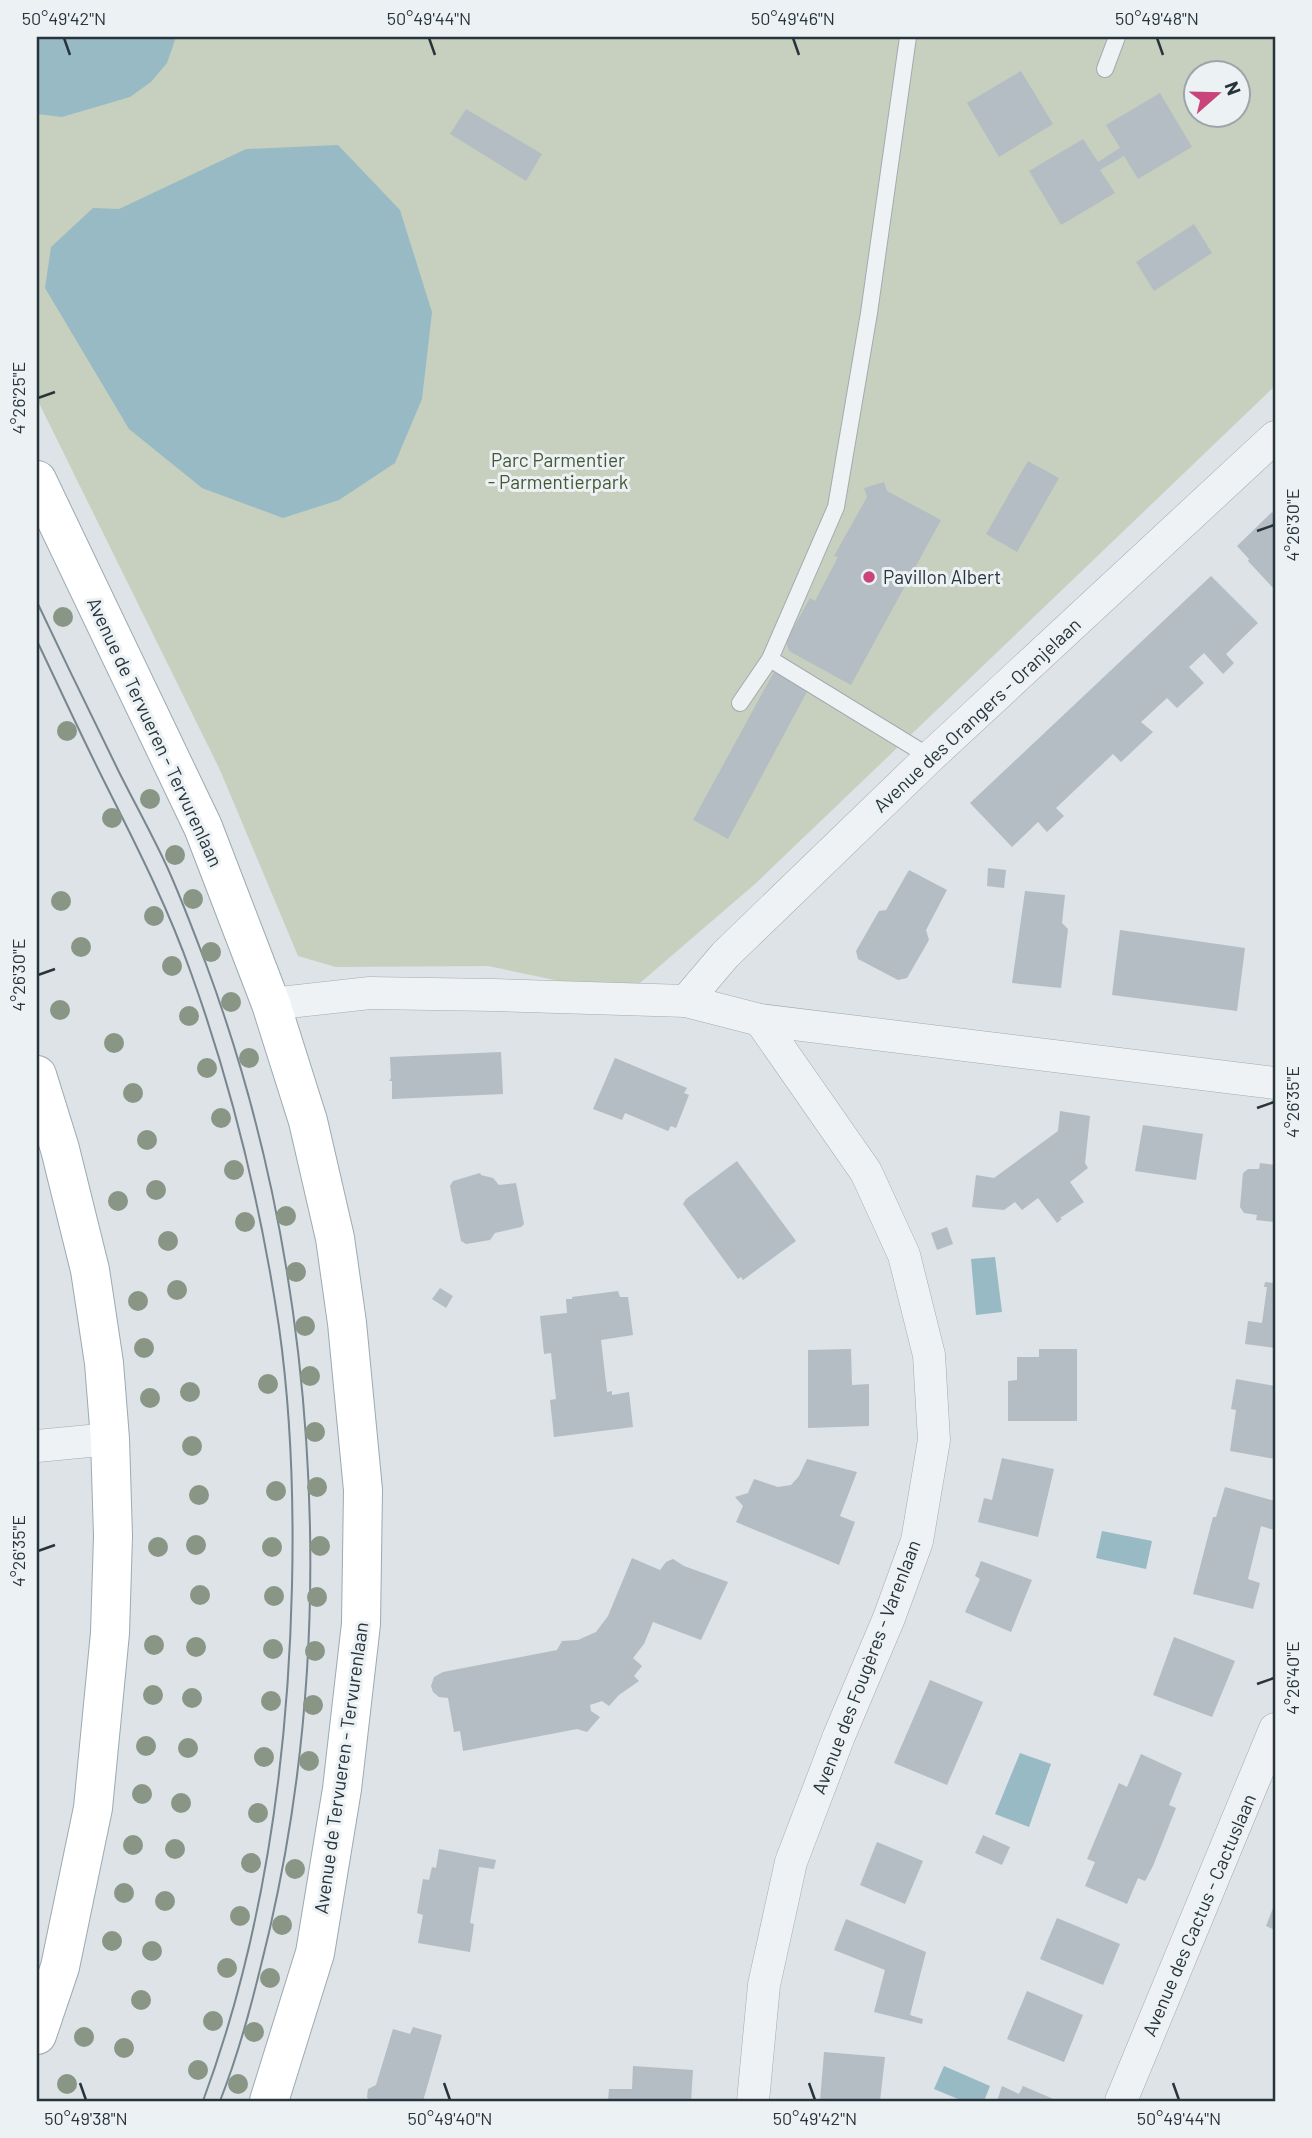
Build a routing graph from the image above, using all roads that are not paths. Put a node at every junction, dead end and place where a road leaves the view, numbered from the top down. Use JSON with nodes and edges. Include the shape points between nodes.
{"nodes":[{"id":1,"x":908,"y":37,"type":"edge"},
{"id":2,"x":1117,"y":37,"type":"edge"},
{"id":3,"x":1105,"y":69,"type":"dead end"},
{"id":4,"x":1275,"y":437,"type":"edge"},
{"id":5,"x":37,"y":480,"type":"edge"},
{"id":6,"x":770,"y":659,"type":"junction"},
{"id":7,"x":740,"y":702,"type":"dead end"},
{"id":8,"x":930,"y":757,"type":"junction"},
{"id":9,"x":686,"y":1001,"type":"junction"},
{"id":10,"x":271,"y":1004,"type":"junction"},
{"id":11,"x":760,"y":1020,"type":"junction"},
{"id":12,"x":37,"y":1075,"type":"edge"},
{"id":13,"x":1275,"y":1083,"type":"edge"},
{"id":14,"x":110,"y":1439,"type":"junction"},
{"id":15,"x":37,"y":1446,"type":"edge"},
{"id":16,"x":1275,"y":1729,"type":"edge"},
{"id":17,"x":37,"y":2035,"type":"edge"},
{"id":18,"x":269,"y":2101,"type":"edge"},
{"id":19,"x":753,"y":2101,"type":"edge"},
{"id":20,"x":1121,"y":2101,"type":"edge"}],
"edges":[{"from":1,"to":6,"type":"lane","via":[[836,507]]},
{"from":2,"to":3,"type":"lane"},
{"from":4,"to":8,"type":"street","name":"Avenue des Orangers - Oranjelaan"},
{"from":5,"to":10,"type":"main road","name":"Avenue de Tervueren - Tervurenlaan","via":[[203,827]]},
{"from":6,"to":7,"type":"lane"},
{"from":6,"to":8,"type":"lane"},
{"from":8,"to":9,"type":"street","name":"Avenue des Orangers - Oranjelaan","via":[[725,955]]},
{"from":9,"to":10,"type":"street","via":[[370,993]]},
{"from":9,"to":11,"type":"street"},
{"from":10,"to":18,"type":"main road","name":"Avenue de Tervueren - Tervurenlaan","via":[[308,1121],[335,1238],[363,1490],[361,1624],[342,1789],[315,1953]]},
{"from":11,"to":13,"type":"street"},
{"from":11,"to":19,"type":"street","name":"Avenue des Fougères - Varenlaan","via":[[866,1172],[904,1255],[929,1355],[934,1440],[917,1541],[791,1863],[764,1985]]},
{"from":12,"to":14,"type":"main road","via":[[90,1270]]},
{"from":14,"to":15,"type":"street"},
{"from":14,"to":17,"type":"main road","via":[[110,1633],[93,1808],[60,1967]]},
{"from":16,"to":20,"type":"street","name":"Avenue des Cactus - Cactuslaan"}]}
